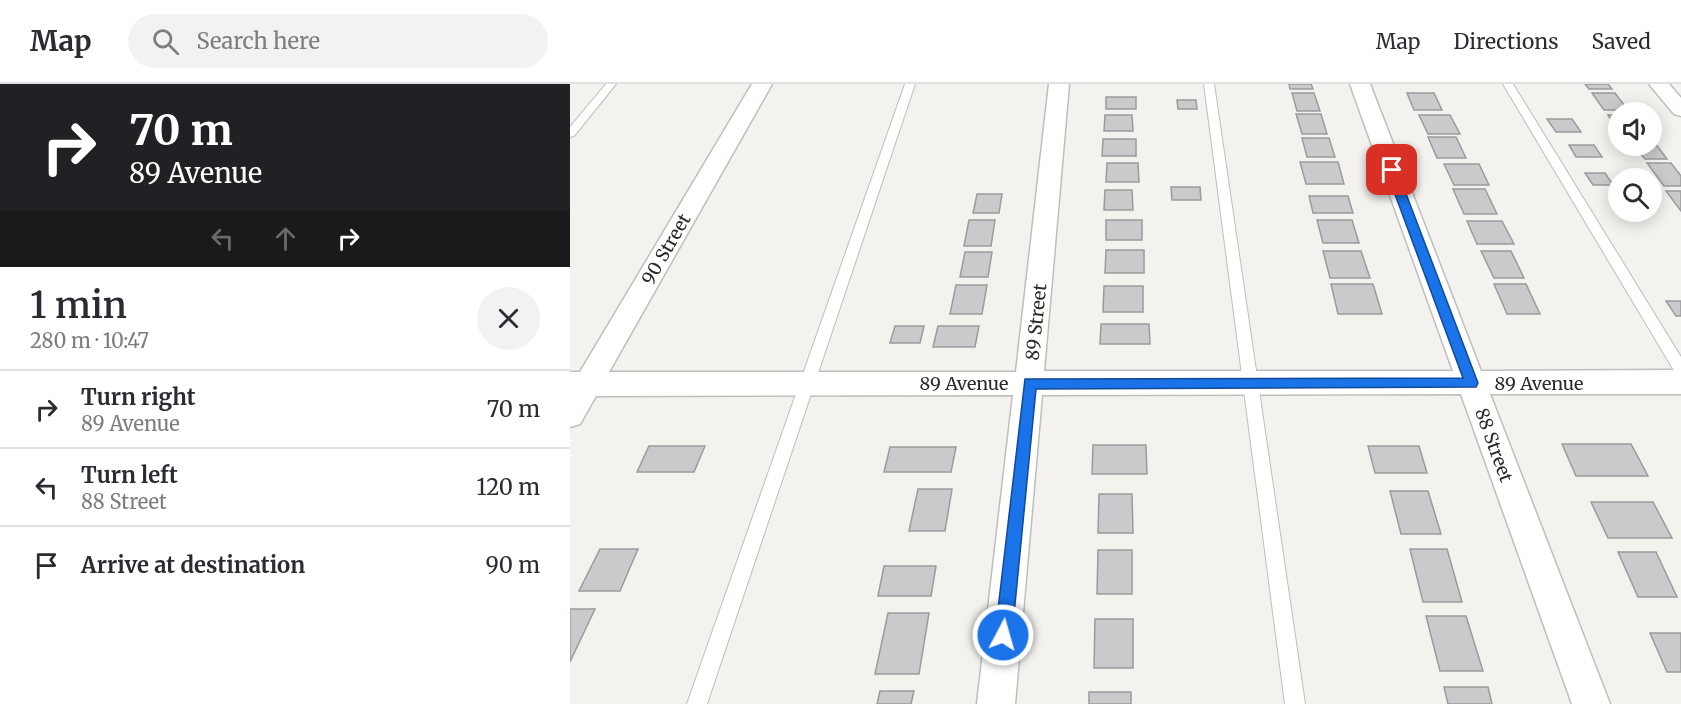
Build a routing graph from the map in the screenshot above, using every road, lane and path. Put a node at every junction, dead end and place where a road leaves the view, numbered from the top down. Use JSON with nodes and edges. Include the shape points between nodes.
{"nodes":[{"id":1,"x":611,"y":84,"type":"edge"},
{"id":2,"x":762,"y":84,"type":"edge"},
{"id":3,"x":910,"y":84,"type":"edge"},
{"id":4,"x":1059,"y":84,"type":"edge"},
{"id":5,"x":1209,"y":84,"type":"edge"},
{"id":6,"x":1360,"y":84,"type":"edge"},
{"id":7,"x":1508,"y":84,"type":"edge"},
{"id":8,"x":1659,"y":84,"type":"edge"},
{"id":9,"x":1681,"y":110,"type":"edge"},
{"id":10,"x":570,"y":134,"type":"edge"},
{"id":11,"x":1681,"y":370,"type":"edge"},
{"id":12,"x":1681,"y":382,"type":"edge"},
{"id":13,"x":1030,"y":383,"type":"junction"},
{"id":14,"x":1472,"y":383,"type":"junction"},
{"id":15,"x":579,"y":384,"type":"edge"},
{"id":16,"x":806,"y":384,"type":"junction"},
{"id":17,"x":1251,"y":384,"type":"junction"},
{"id":18,"x":570,"y":415,"type":"edge"},
{"id":19,"x":697,"y":704,"type":"edge"},
{"id":20,"x":996,"y":704,"type":"edge"},
{"id":21,"x":1295,"y":704,"type":"edge"},
{"id":22,"x":1591,"y":704,"type":"edge"}],
"edges":[{"from":1,"to":10,"type":"lane"},
{"from":2,"to":15,"type":"street","name":"90 Street"},
{"from":3,"to":16,"type":"lane"},
{"from":4,"to":13,"type":"street","name":"89 Street"},
{"from":5,"to":17,"type":"lane"},
{"from":6,"to":14,"type":"street","name":"88 Street"},
{"from":7,"to":11,"type":"lane"},
{"from":8,"to":9,"type":"street"},
{"from":12,"to":14,"type":"street","name":"89 Avenue"},
{"from":13,"to":16,"type":"street","name":"89 Avenue"},
{"from":13,"to":17,"type":"street","name":"89 Avenue"},
{"from":13,"to":20,"type":"street","name":"89 Street"},
{"from":14,"to":17,"type":"street","name":"89 Avenue"},
{"from":14,"to":22,"type":"street","name":"88 Street"},
{"from":15,"to":16,"type":"street","name":"89 Avenue"},
{"from":15,"to":18,"type":"street","name":"90 Street"},
{"from":16,"to":19,"type":"lane"},
{"from":17,"to":21,"type":"lane"}]}
